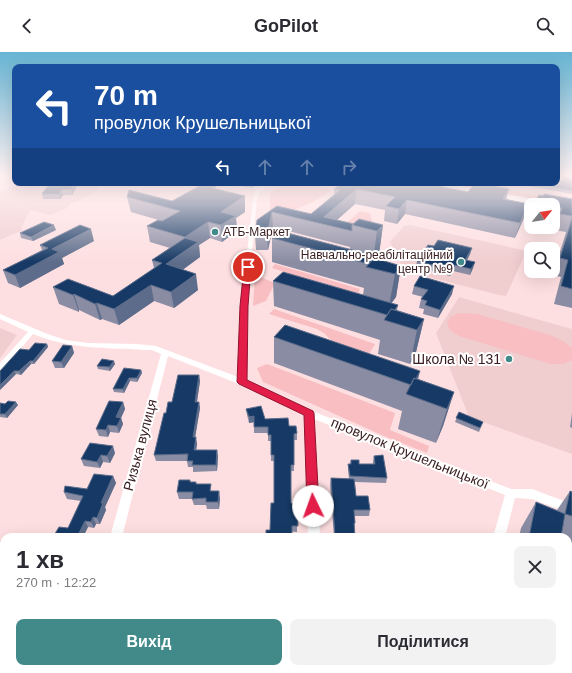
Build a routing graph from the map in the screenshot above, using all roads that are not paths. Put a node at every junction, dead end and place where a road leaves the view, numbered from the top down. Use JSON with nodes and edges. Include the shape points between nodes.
{"nodes":[{"id":1,"x":254,"y":204,"type":"edge"},
{"id":2,"x":0,"y":316,"type":"edge"},
{"id":3,"x":32,"y":331,"type":"junction"},
{"id":4,"x":165,"y":352,"type":"junction"},
{"id":5,"x":0,"y":368,"type":"edge"},
{"id":6,"x":242,"y":382,"type":"junction"},
{"id":7,"x":309,"y":413,"type":"junction"},
{"id":8,"x":511,"y":493,"type":"junction"},
{"id":9,"x":572,"y":509,"type":"edge"},
{"id":10,"x":117,"y":533,"type":"edge"},
{"id":11,"x":314,"y":533,"type":"edge"},
{"id":12,"x":500,"y":533,"type":"edge"}],
"edges":[{"from":1,"to":6,"type":"street","via":[[244,306]]},
{"from":2,"to":3,"type":"street","name":"провулок Крушельницької"},
{"from":3,"to":4,"type":"street","name":"провулок Крушельницької","via":[[61,342],[87,346],[138,346]]},
{"from":3,"to":5,"type":"street"},
{"from":4,"to":6,"type":"street","name":"провулок Крушельницької"},
{"from":4,"to":10,"type":"street","name":"Ризька вулиця"},
{"from":6,"to":7,"type":"street","name":"провулок Крушельницької"},
{"from":7,"to":8,"type":"street","name":"провулок Крушельницької"},
{"from":7,"to":11,"type":"street"},
{"from":8,"to":9,"type":"street","name":"провулок Крушельницької","via":[[532,494]]},
{"from":8,"to":12,"type":"street"}]}
